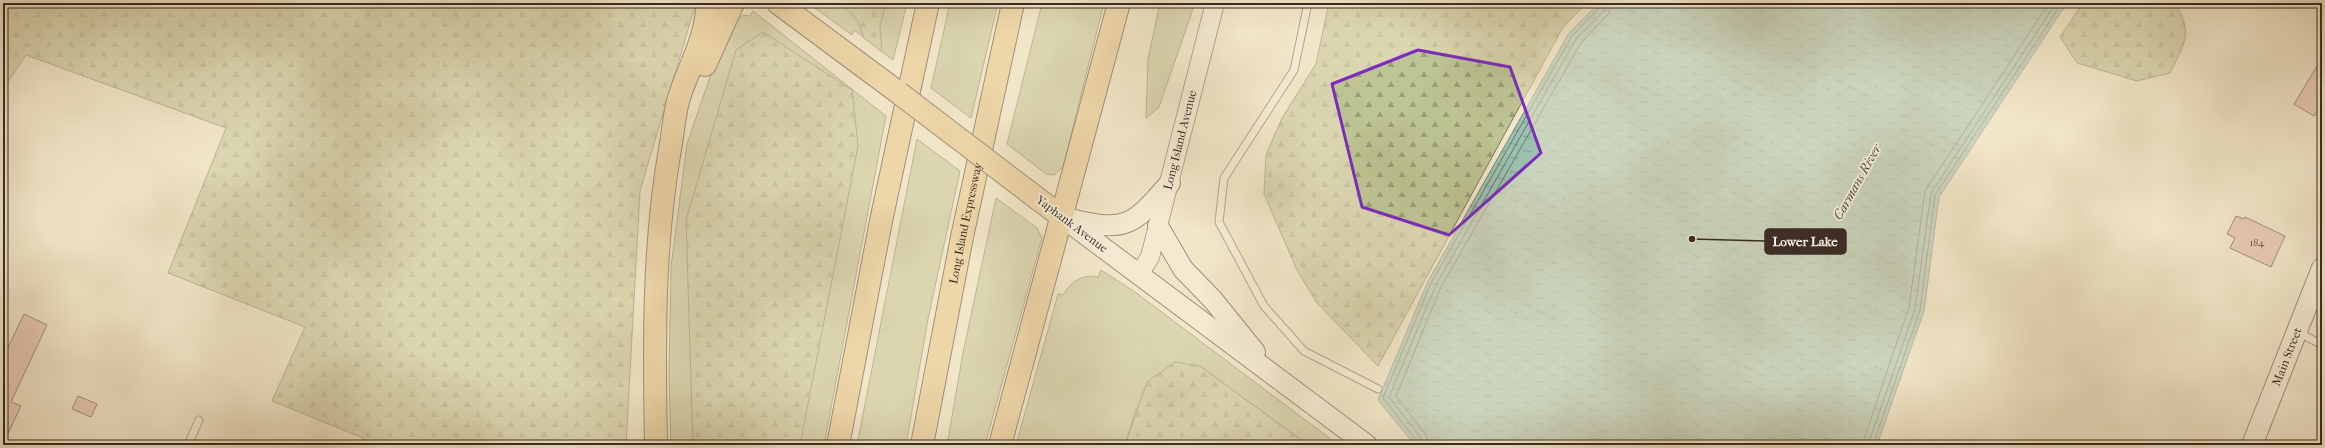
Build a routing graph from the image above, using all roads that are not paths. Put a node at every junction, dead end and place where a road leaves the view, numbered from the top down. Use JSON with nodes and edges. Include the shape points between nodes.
{"nodes":[{"id":1,"x":707,"y":3,"type":"edge"},
{"id":2,"x":733,"y":3,"type":"edge"},
{"id":3,"x":778,"y":3,"type":"edge"},
{"id":4,"x":928,"y":3,"type":"edge"},
{"id":5,"x":1013,"y":3,"type":"edge"},
{"id":6,"x":1119,"y":3,"type":"edge"},
{"id":7,"x":1215,"y":3,"type":"edge"},
{"id":8,"x":1308,"y":3,"type":"edge"},
{"id":9,"x":664,"y":183,"type":"junction"},
{"id":10,"x":1170,"y":183,"type":"junction"},
{"id":11,"x":1062,"y":217,"type":"junction"},
{"id":12,"x":1158,"y":226,"type":"junction"},
{"id":13,"x":2322,"y":268,"type":"edge"},
{"id":14,"x":1139,"y":274,"type":"junction"},
{"id":15,"x":2296,"y":331,"type":"junction"},
{"id":16,"x":2322,"y":345,"type":"edge"},
{"id":17,"x":1274,"y":375,"type":"junction"},
{"id":18,"x":1378,"y":389,"type":"dead end"},
{"id":19,"x":200,"y":420,"type":"dead end"},
{"id":20,"x":188,"y":445,"type":"edge"},
{"id":21,"x":656,"y":445,"type":"edge"},
{"id":22,"x":838,"y":445,"type":"edge"},
{"id":23,"x":922,"y":445,"type":"edge"},
{"id":24,"x":1000,"y":445,"type":"edge"},
{"id":25,"x":1366,"y":445,"type":"edge"},
{"id":26,"x":2252,"y":445,"type":"edge"}],
"edges":[{"from":1,"to":9,"type":"main road","via":[[708,12],[701,36],[678,102]]},
{"from":2,"to":9,"type":"main road","via":[[699,78]]},
{"from":3,"to":11,"type":"main road","name":"Yaphank Avenue","bridge":true},
{"from":4,"to":22,"type":"main road","via":[[881,221]]},
{"from":5,"to":23,"type":"main road","name":"Long Island Expressway","via":[[962,238]]},
{"from":6,"to":11,"type":"main road"},
{"from":7,"to":10,"type":"street","name":"Long Island Avenue"},
{"from":8,"to":18,"type":"lane","via":[[1294,70],[1224,178],[1218,222],[1264,306],[1304,351]]},
{"from":9,"to":21,"type":"main road","via":[[656,283]]},
{"from":10,"to":11,"type":"main road","via":[[1139,216],[1129,222],[1116,225],[1092,224]]},
{"from":10,"to":12,"type":"street","name":"Long Island Avenue"},
{"from":11,"to":14,"type":"main road","name":"Yaphank Avenue"},
{"from":11,"to":24,"type":"main road"},
{"from":12,"to":14,"type":"street","name":"Long Island Avenue","via":[[1150,257]]},
{"from":12,"to":17,"type":"main road","via":[[1183,270],[1213,300]]},
{"from":13,"to":15,"type":"main road","name":"Main Street"},
{"from":14,"to":17,"type":"main road","name":"Yaphank Avenue"},
{"from":15,"to":16,"type":"lane"},
{"from":15,"to":26,"type":"main road","name":"Main Street"},
{"from":17,"to":25,"type":"main road","name":"Yaphank Avenue"},
{"from":19,"to":20,"type":"lane"}]}
